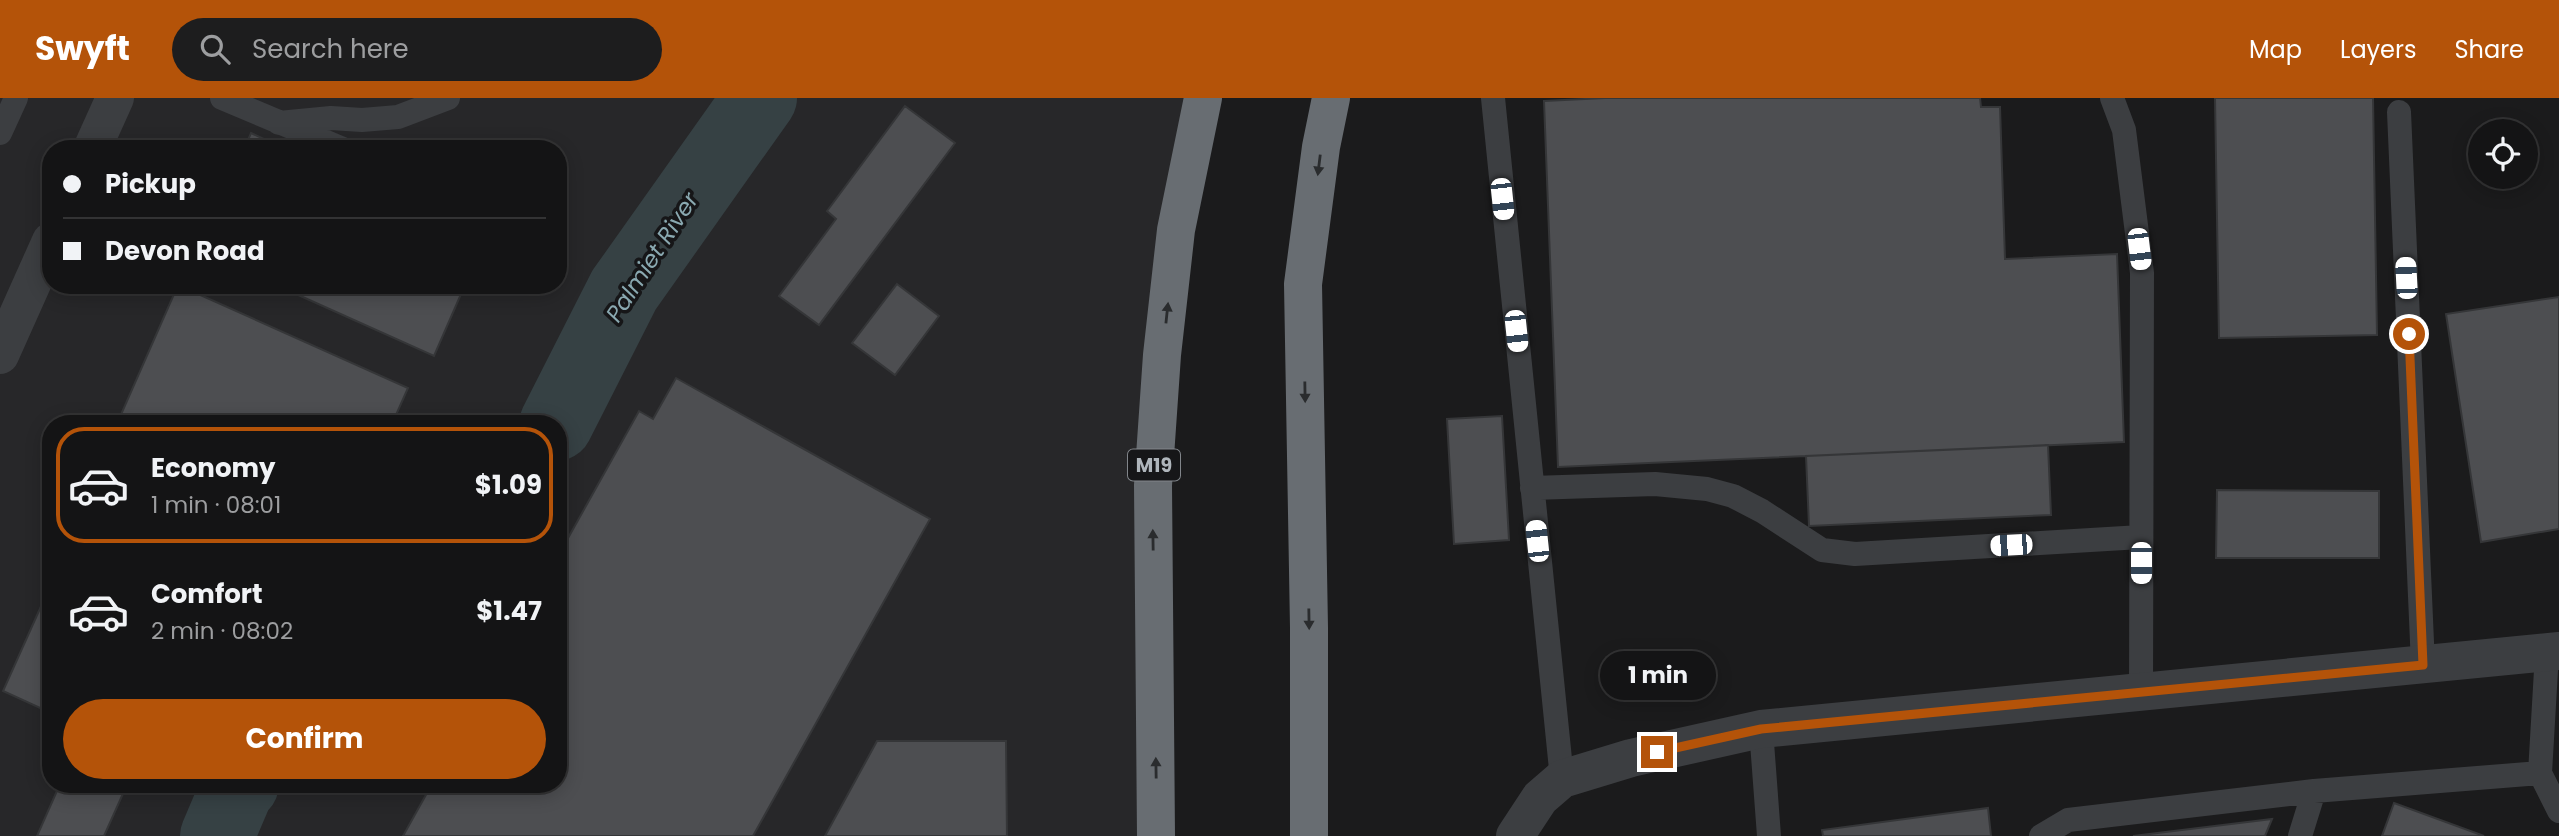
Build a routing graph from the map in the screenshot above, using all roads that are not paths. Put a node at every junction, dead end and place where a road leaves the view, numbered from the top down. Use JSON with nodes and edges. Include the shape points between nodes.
{"nodes":[{"id":1,"x":16,"y":98,"type":"edge"},
{"id":2,"x":115,"y":98,"type":"edge"},
{"id":3,"x":222,"y":98,"type":"edge"},
{"id":4,"x":448,"y":98,"type":"edge"},
{"id":5,"x":1203,"y":98,"type":"edge"},
{"id":6,"x":1331,"y":98,"type":"edge"},
{"id":7,"x":1493,"y":98,"type":"edge"},
{"id":8,"x":2112,"y":98,"type":"edge"},
{"id":9,"x":2399,"y":113,"type":"dead end"},
{"id":10,"x":279,"y":123,"type":"junction"},
{"id":11,"x":0,"y":133,"type":"edge"},
{"id":12,"x":96,"y":140,"type":"edge"},
{"id":13,"x":321,"y":140,"type":"edge"},
{"id":14,"x":42,"y":261,"type":"edge"},
{"id":15,"x":0,"y":355,"type":"edge"},
{"id":16,"x":1532,"y":488,"type":"junction"},
{"id":17,"x":2141,"y":537,"type":"junction"},
{"id":18,"x":2553,"y":652,"type":"edge"},
{"id":19,"x":2423,"y":665,"type":"junction"},
{"id":20,"x":2141,"y":692,"type":"junction"},
{"id":21,"x":1761,"y":729,"type":"junction"},
{"id":22,"x":2540,"y":773,"type":"junction"},
{"id":23,"x":1562,"y":779,"type":"junction"},
{"id":24,"x":2314,"y":791,"type":"junction"},
{"id":25,"x":2559,"y":811,"type":"edge"},
{"id":26,"x":1156,"y":836,"type":"edge"},
{"id":27,"x":1309,"y":836,"type":"edge"},
{"id":28,"x":1515,"y":836,"type":"edge"},
{"id":29,"x":1769,"y":836,"type":"edge"},
{"id":30,"x":2041,"y":836,"type":"edge"},
{"id":31,"x":2300,"y":836,"type":"edge"}],
"edges":[{"from":1,"to":11,"type":"lane"},
{"from":2,"to":12,"type":"street"},
{"from":3,"to":10,"type":"lane"},
{"from":4,"to":10,"type":"lane","via":[[398,117]]},
{"from":26,"to":5,"type":"highway","number":"M19","one_way":true,"via":[[1153,485],[1176,230]]},
{"from":6,"to":27,"type":"highway","one_way":true,"via":[[1303,284]]},
{"from":7,"to":16,"type":"lane"},
{"from":8,"to":17,"type":"lane","via":[[2124,130],[2142,273]]},
{"from":9,"to":19,"type":"lane"},
{"from":10,"to":13,"type":"lane"},
{"from":14,"to":15,"type":"street"},
{"from":16,"to":17,"type":"lane","via":[[1655,484],[1707,489],[1742,501],[1822,550],[1855,554]]},
{"from":16,"to":23,"type":"lane"},
{"from":17,"to":20,"type":"lane"},
{"from":18,"to":19,"type":"street"},
{"from":18,"to":22,"type":"lane"},
{"from":19,"to":20,"type":"street"},
{"from":20,"to":21,"type":"street"},
{"from":21,"to":23,"type":"street"},
{"from":21,"to":29,"type":"lane"},
{"from":22,"to":24,"type":"lane"},
{"from":22,"to":25,"type":"lane"},
{"from":23,"to":28,"type":"street","via":[[1540,798]]},
{"from":24,"to":30,"type":"lane","via":[[2068,820]]},
{"from":24,"to":31,"type":"lane"}]}
